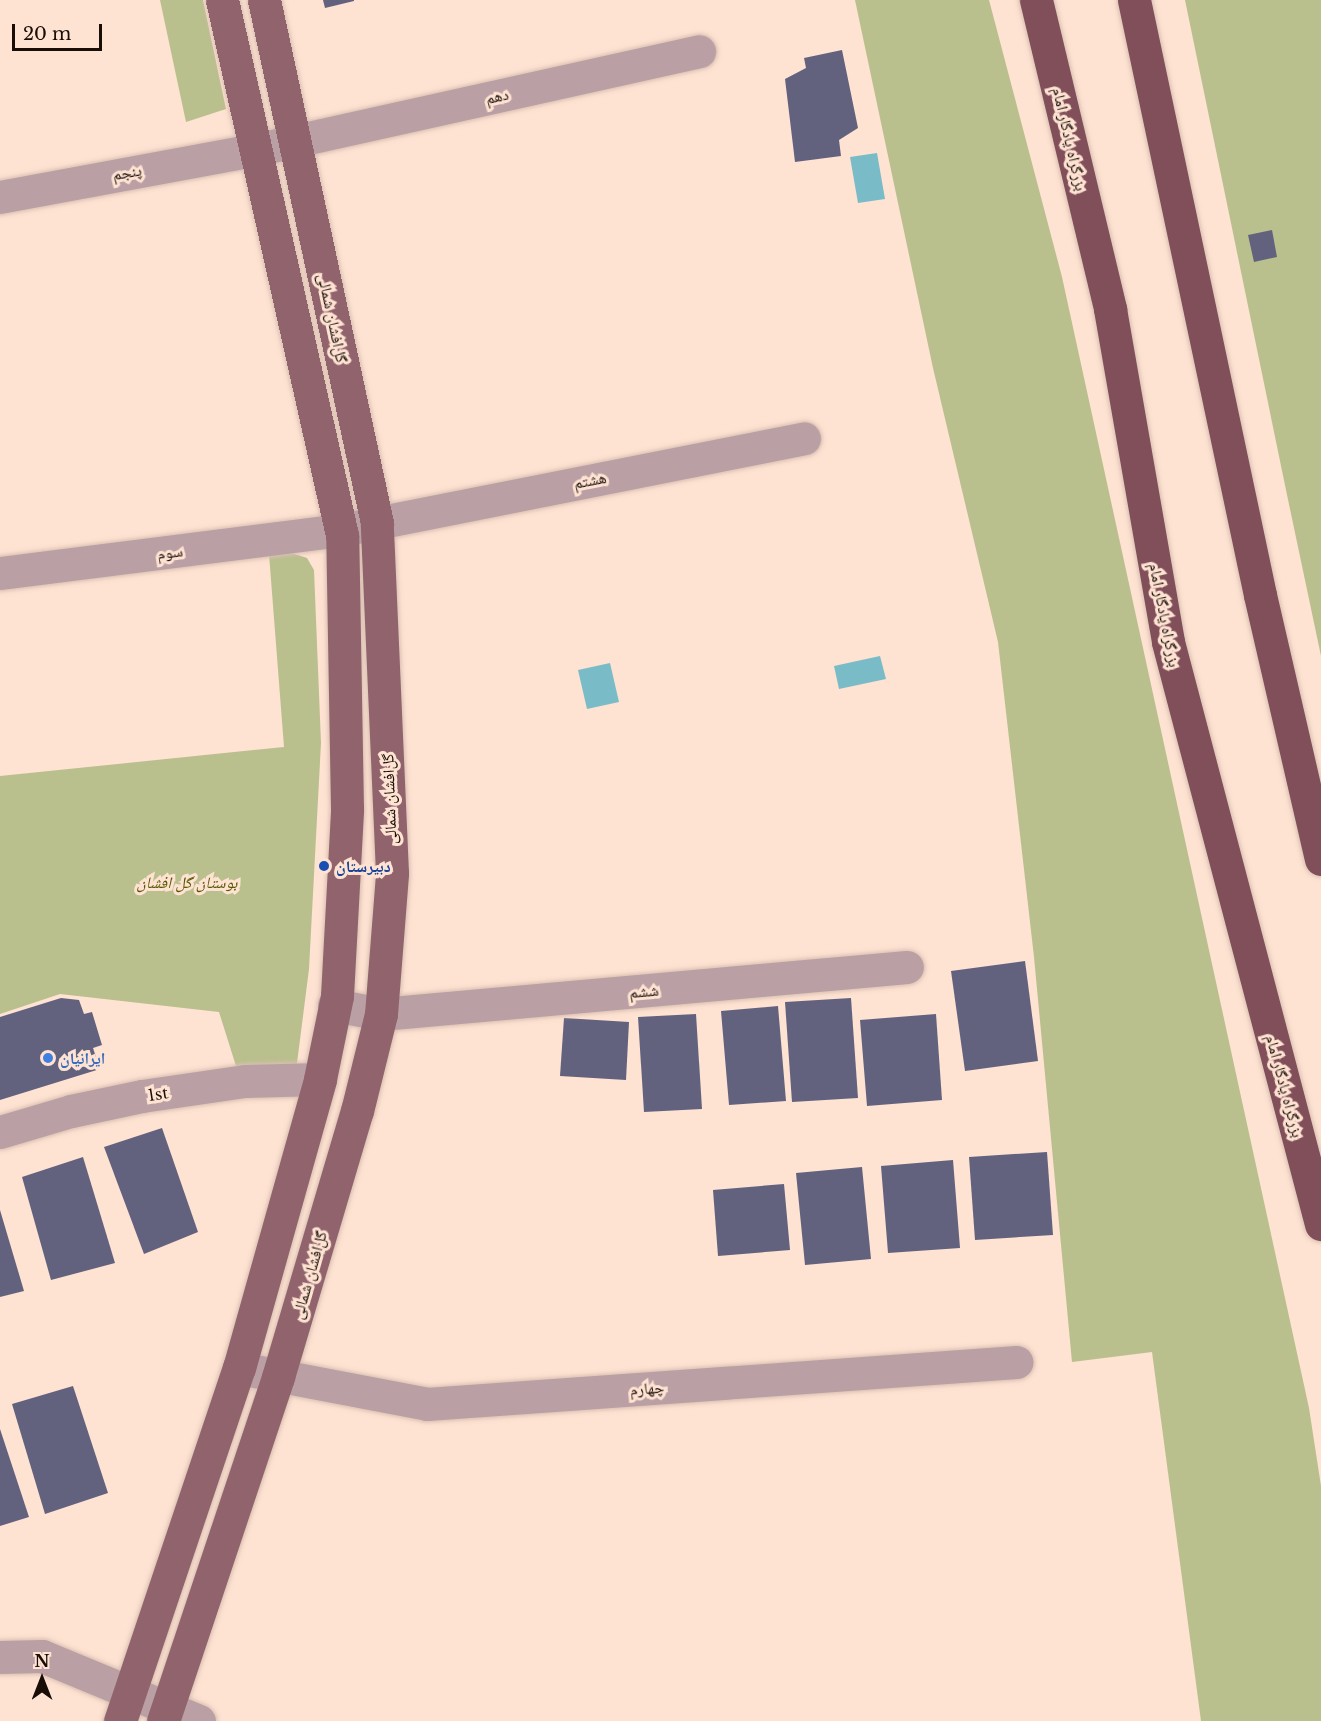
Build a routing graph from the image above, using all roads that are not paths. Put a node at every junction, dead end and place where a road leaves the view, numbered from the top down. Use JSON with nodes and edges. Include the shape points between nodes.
{"nodes":[{"id":1,"x":222,"y":0,"type":"edge"},
{"id":2,"x":264,"y":0,"type":"edge"},
{"id":3,"x":1036,"y":0,"type":"edge"},
{"id":4,"x":1134,"y":0,"type":"edge"},
{"id":5,"x":699,"y":51,"type":"dead end"},
{"id":6,"x":294,"y":142,"type":"junction"},
{"id":7,"x":254,"y":150,"type":"junction"},
{"id":8,"x":0,"y":197,"type":"edge"},
{"id":9,"x":804,"y":438,"type":"dead end"},
{"id":10,"x":377,"y":523,"type":"junction"},
{"id":11,"x":341,"y":530,"type":"junction"},
{"id":12,"x":0,"y":573,"type":"edge"},
{"id":13,"x":1321,"y":858,"type":"edge"},
{"id":14,"x":907,"y":967,"type":"dead end"},
{"id":15,"x":334,"y":1005,"type":"junction"},
{"id":16,"x":381,"y":1014,"type":"junction"},
{"id":17,"x":320,"y":1079,"type":"junction"},
{"id":18,"x":0,"y":1132,"type":"edge"},
{"id":19,"x":1321,"y":1224,"type":"edge"},
{"id":20,"x":1017,"y":1362,"type":"dead end"},
{"id":21,"x":239,"y":1368,"type":"junction"},
{"id":22,"x":278,"y":1377,"type":"junction"},
{"id":23,"x":0,"y":1657,"type":"edge"},
{"id":24,"x":126,"y":1708,"type":"edge"},
{"id":25,"x":165,"y":1715,"type":"edge"},
{"id":26,"x":199,"y":1721,"type":"edge"}],
"edges":[{"from":1,"to":7,"type":"main road"},
{"from":2,"to":6,"type":"main road","name":"گل‌افشان شمالی"},
{"from":3,"to":19,"type":"highway","name":"بزرگراه یادگار امام","via":[[1110,309],[1168,642]]},
{"from":4,"to":13,"type":"highway","via":[[1257,583]]},
{"from":5,"to":6,"type":"street","name":"دهم"},
{"from":6,"to":7,"type":"street","name":"دهم"},
{"from":6,"to":10,"type":"main road","name":"گل‌افشان شمالی"},
{"from":7,"to":8,"type":"street","name":"پنجم"},
{"from":7,"to":11,"type":"main road"},
{"from":9,"to":10,"type":"street","name":"هشتم"},
{"from":10,"to":11,"type":"street","name":"هشتم"},
{"from":10,"to":16,"type":"main road","name":"گل‌افشان شمالی","via":[[392,873]]},
{"from":11,"to":12,"type":"street","name":"سوم"},
{"from":11,"to":15,"type":"main road","via":[[347,809]]},
{"from":14,"to":16,"type":"street","name":"ششم"},
{"from":15,"to":16,"type":"street","name":"ششم"},
{"from":15,"to":17,"type":"main road"},
{"from":16,"to":22,"type":"main road","name":"گل‌افشان شمالی","via":[[357,1111]]},
{"from":17,"to":18,"type":"street","name":"1st","via":[[244,1082],[142,1096]]},
{"from":17,"to":21,"type":"main road"},
{"from":20,"to":22,"type":"street","name":"چهارم","via":[[427,1404]]},
{"from":21,"to":22,"type":"street","name":"چهارم"},
{"from":21,"to":24,"type":"main road"},
{"from":22,"to":25,"type":"main road","name":"گل‌افشان شمالی"},
{"from":23,"to":24,"type":"street","via":[[42,1656]]},
{"from":24,"to":25,"type":"street"},
{"from":25,"to":26,"type":"street"}]}
